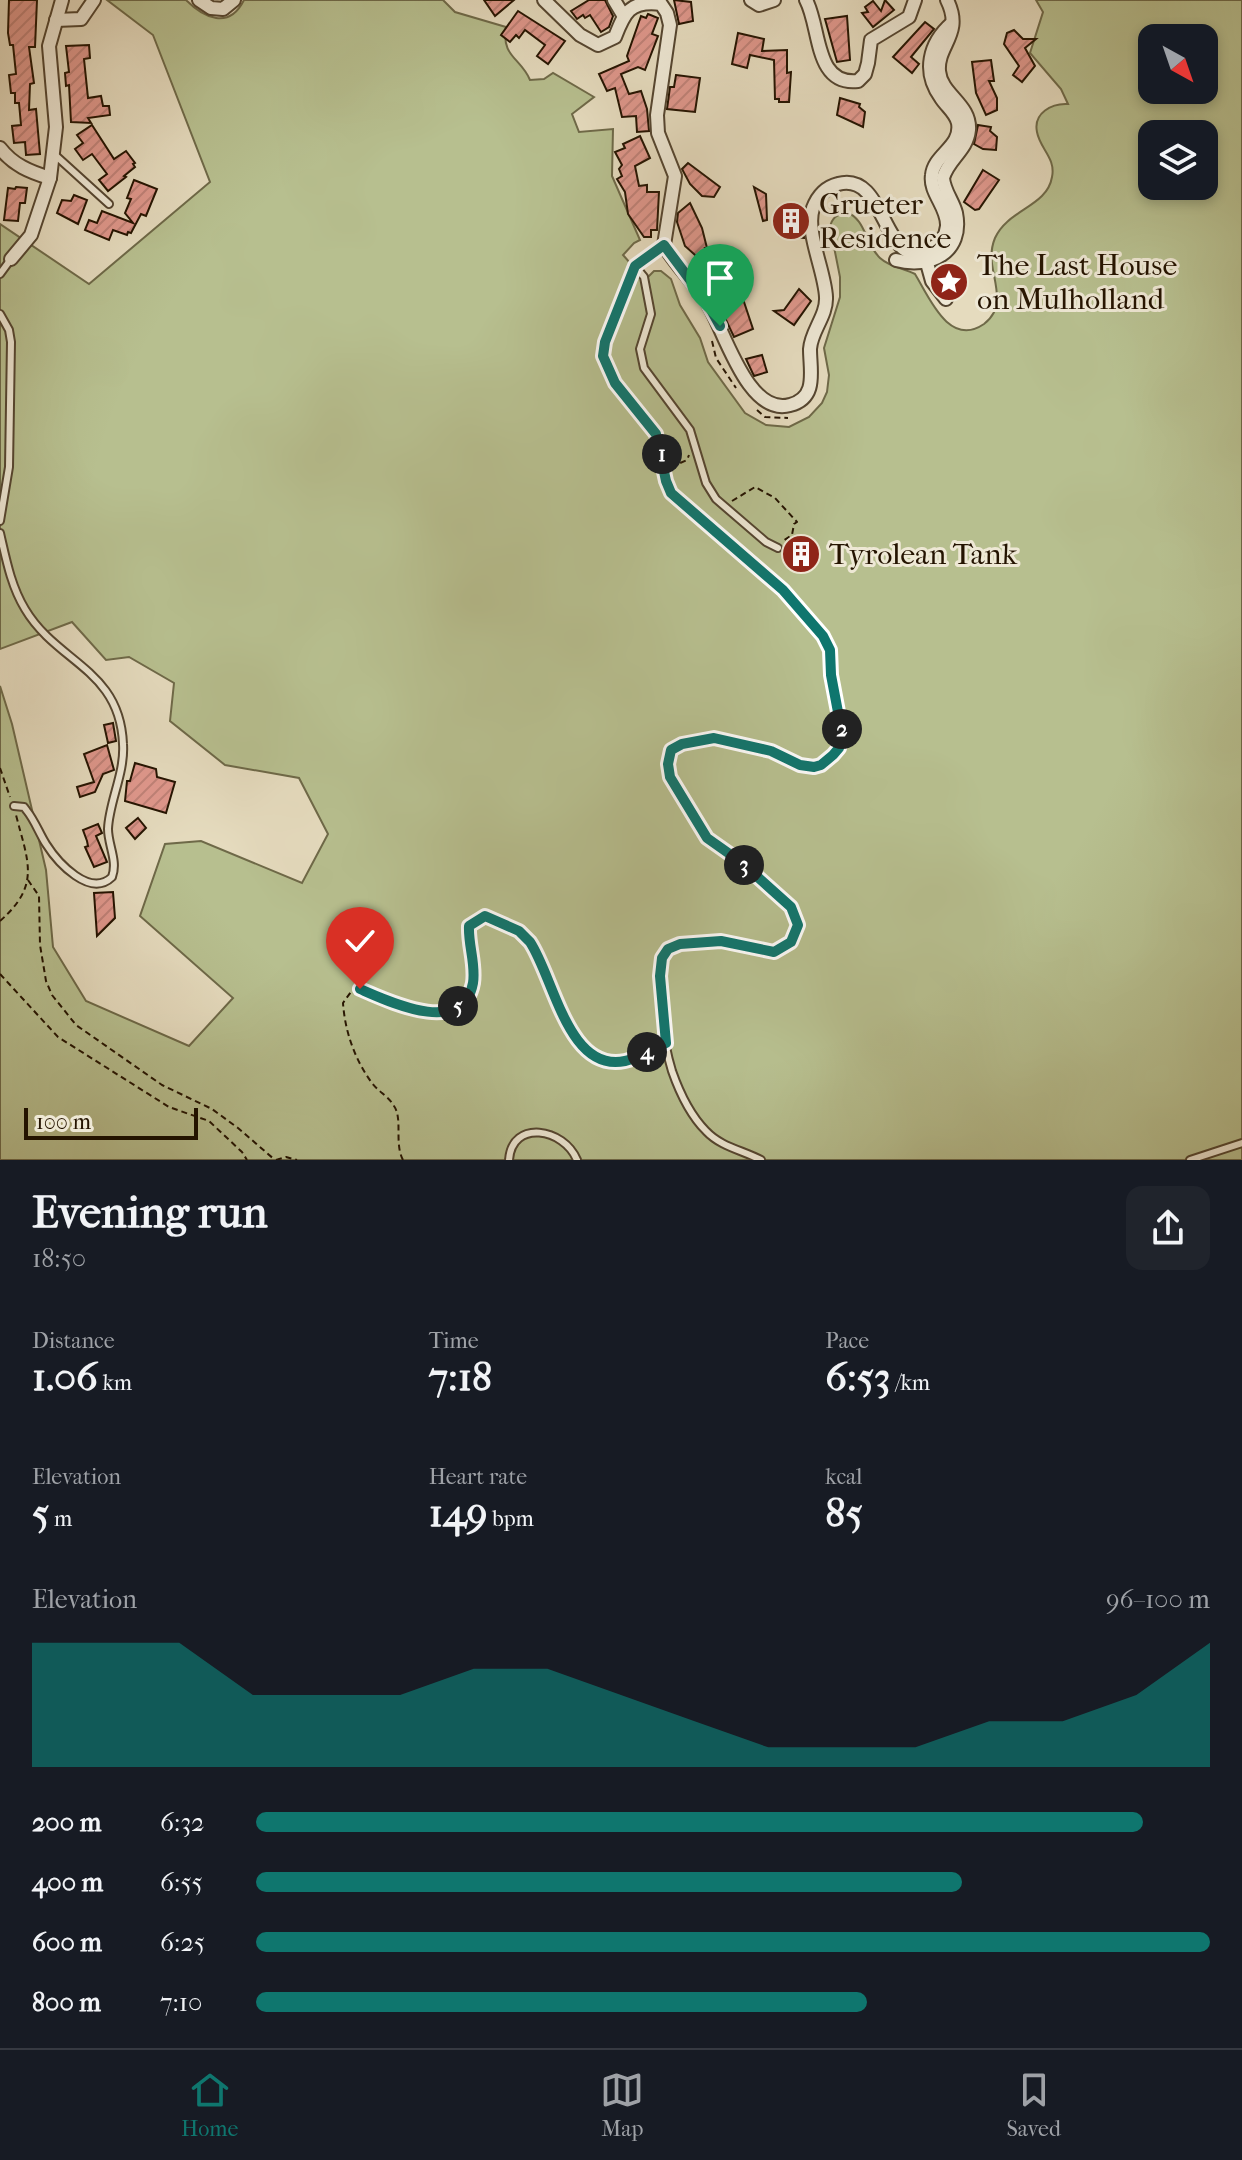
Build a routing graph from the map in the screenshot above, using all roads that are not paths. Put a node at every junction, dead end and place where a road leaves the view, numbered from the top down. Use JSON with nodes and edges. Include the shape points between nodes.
{"nodes":[{"id":1,"x":62,"y":0,"type":"edge"},
{"id":2,"x":94,"y":0,"type":"edge"},
{"id":3,"x":199,"y":0,"type":"edge"},
{"id":4,"x":234,"y":0,"type":"edge"},
{"id":5,"x":544,"y":0,"type":"edge"},
{"id":6,"x":614,"y":0,"type":"edge"},
{"id":7,"x":751,"y":0,"type":"edge"},
{"id":8,"x":774,"y":0,"type":"edge"},
{"id":9,"x":806,"y":0,"type":"edge"},
{"id":10,"x":915,"y":0,"type":"edge"},
{"id":11,"x":947,"y":0,"type":"edge"},
{"id":12,"x":623,"y":15,"type":"junction"},
{"id":13,"x":56,"y":20,"type":"junction"},
{"id":14,"x":952,"y":23,"type":"junction"},
{"id":15,"x":0,"y":148,"type":"edge"},
{"id":16,"x":52,"y":153,"type":"junction"},
{"id":17,"x":50,"y":178,"type":"junction"},
{"id":18,"x":109,"y":204,"type":"dead end"},
{"id":19,"x":664,"y":245,"type":"junction"},
{"id":20,"x":11,"y":259,"type":"joint"},
{"id":21,"x":896,"y":260,"type":"dead end"},
{"id":22,"x":927,"y":263,"type":"junction"},
{"id":23,"x":635,"y":266,"type":"junction"},
{"id":24,"x":0,"y":274,"type":"edge"},
{"id":25,"x":946,"y":299,"type":"dead end"},
{"id":26,"x":0,"y":314,"type":"edge"},
{"id":27,"x":0,"y":521,"type":"edge"},
{"id":28,"x":0,"y":533,"type":"edge"},
{"id":29,"x":778,"y":548,"type":"road end"},
{"id":30,"x":14,"y":806,"type":"road end"},
{"id":31,"x":1242,"y":1143,"type":"edge"},
{"id":32,"x":509,"y":1160,"type":"edge"},
{"id":33,"x":577,"y":1160,"type":"edge"},
{"id":34,"x":761,"y":1160,"type":"edge"},
{"id":35,"x":1190,"y":1160,"type":"edge"}],
"edges":[{"from":1,"to":13,"type":"street"},
{"from":2,"to":13,"type":"street","via":[[81,19]]},
{"from":3,"to":4,"type":"street","via":[[223,9]]},
{"from":5,"to":12,"type":"street","via":[[598,45],[615,37]]},
{"from":6,"to":12,"type":"street"},
{"from":7,"to":8,"type":"street","via":[[759,5]]},
{"from":9,"to":10,"type":"street","via":[[828,71],[848,82],[865,74],[871,40],[909,17]]},
{"from":11,"to":14,"type":"street"},
{"from":12,"to":19,"type":"street","via":[[630,5],[652,0],[661,4],[670,25],[657,115],[658,133],[675,176]]},
{"from":13,"to":16,"type":"street","via":[[49,46],[56,127]]},
{"from":14,"to":19,"type":"street","via":[[934,43],[930,59],[934,87],[958,125],[955,143],[932,173],[947,218],[946,233],[924,252],[902,248],[874,199],[860,187],[845,182],[821,194],[812,216],[826,303],[811,344],[811,387],[801,400],[778,406],[758,395],[734,362],[708,304]]},
{"from":14,"to":22,"type":"street","via":[[939,74],[965,111],[968,135],[943,178],[956,214],[954,238],[944,253]]},
{"from":15,"to":17,"type":"street","via":[[7,158]]},
{"from":16,"to":17,"type":"street"},
{"from":16,"to":18,"type":"lane"},
{"from":17,"to":20,"type":"street","via":[[31,235]]},
{"from":19,"to":23,"type":"lane"},
{"from":20,"to":24,"type":"lane"},
{"from":21,"to":22,"type":"street"},
{"from":22,"to":25,"type":"street"},
{"from":23,"to":29,"type":"lane","via":[[646,283],[651,314],[641,362],[690,430],[714,496]]},
{"from":23,"to":34,"type":"lane","via":[[603,356],[615,383],[656,434],[674,497],[783,590],[823,636],[830,650],[842,733],[839,748],[814,767],[714,738],[671,750],[668,764],[670,777],[707,838],[791,907],[798,925],[791,942],[774,952],[721,941],[680,944],[662,958],[666,1043],[677,1085],[715,1140]]},
{"from":26,"to":27,"type":"lane","via":[[11,342],[9,467]]},
{"from":28,"to":30,"type":"lane","via":[[25,610],[97,678],[115,707],[123,745],[108,828],[112,877],[91,884],[71,872],[51,852],[24,807]]},
{"from":31,"to":35,"type":"lane"},
{"from":32,"to":33,"type":"lane","via":[[516,1142],[535,1133],[560,1138]]}]}
